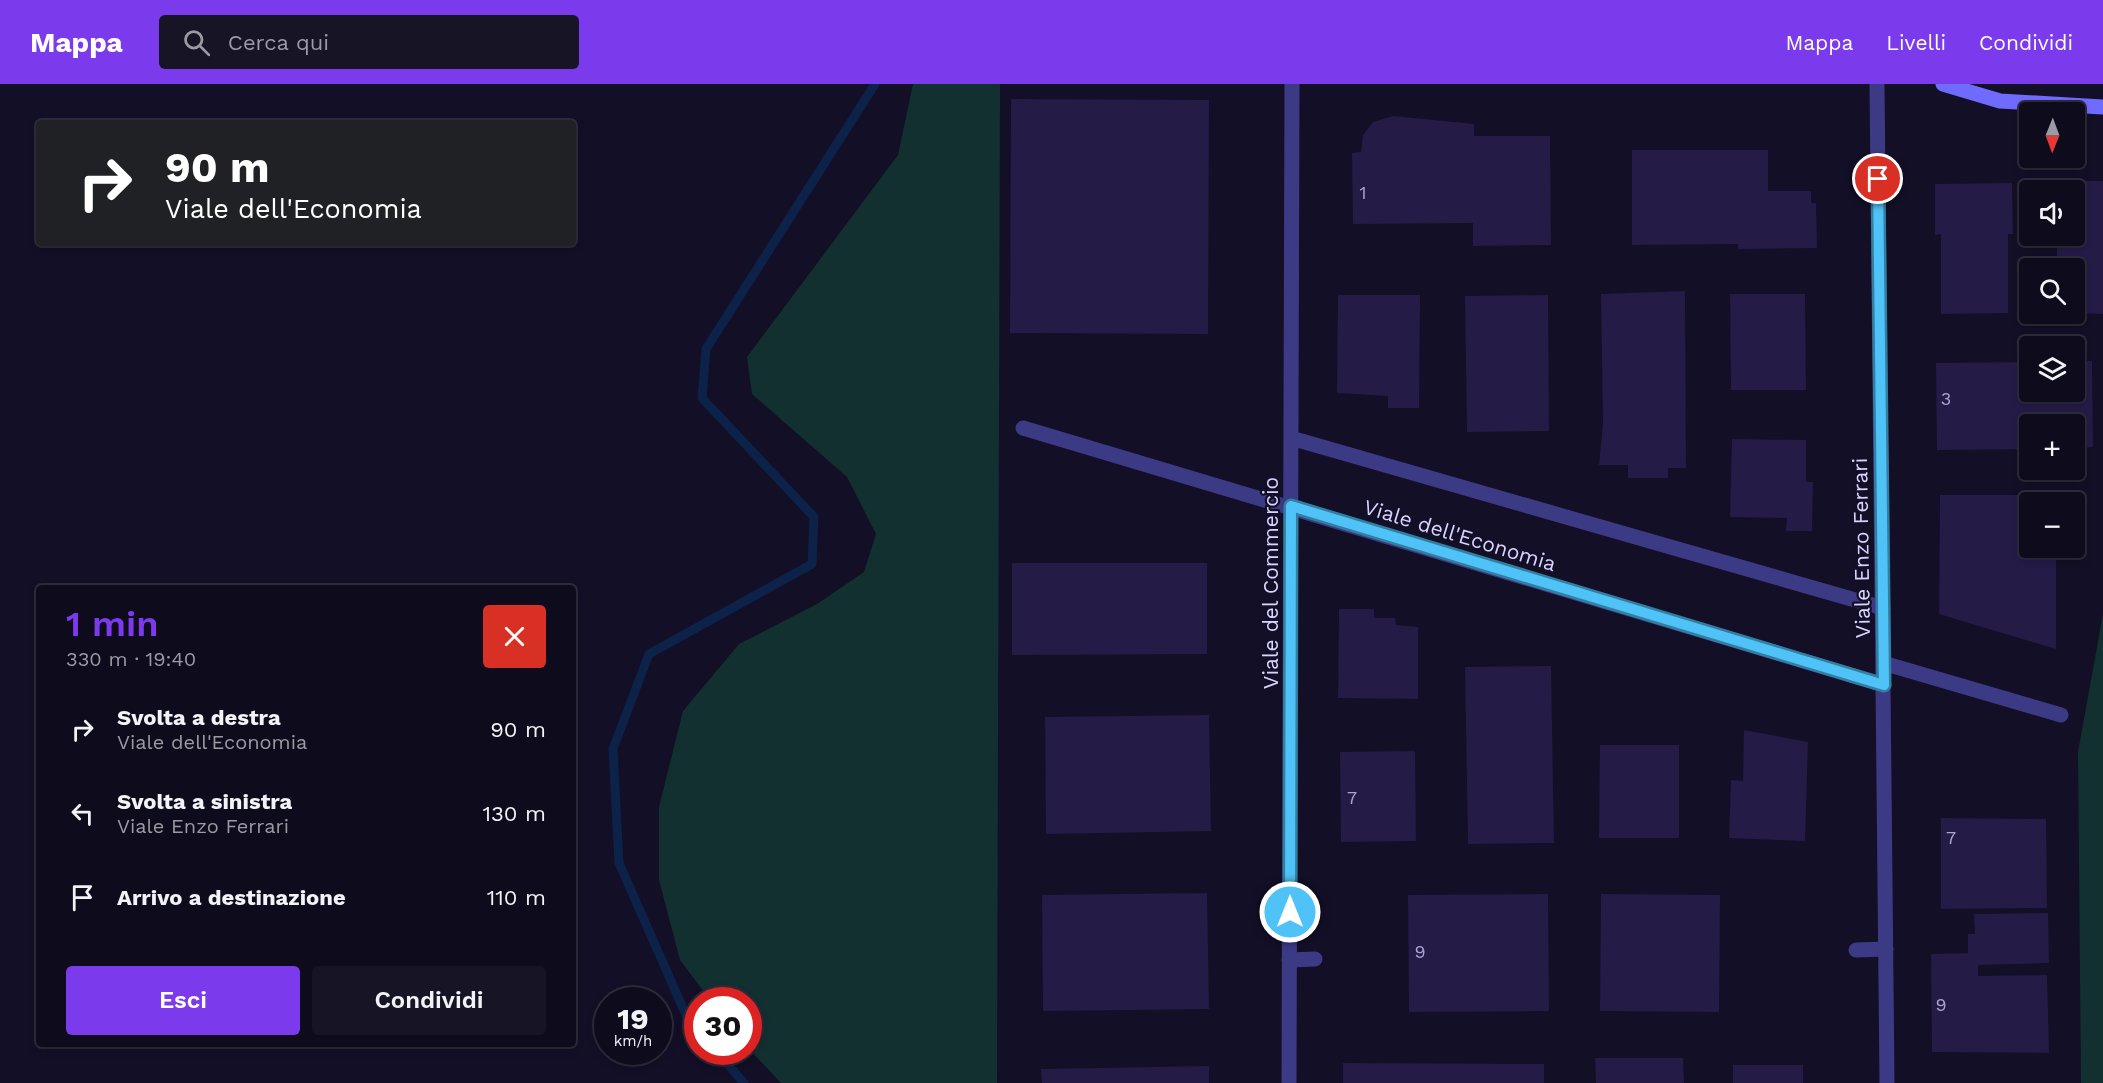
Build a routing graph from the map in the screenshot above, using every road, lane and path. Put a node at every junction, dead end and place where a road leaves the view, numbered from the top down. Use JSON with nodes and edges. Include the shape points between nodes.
{"nodes":[{"id":1,"x":1292,"y":84,"type":"edge"},
{"id":2,"x":1877,"y":84,"type":"edge"},
{"id":3,"x":1943,"y":84,"type":"edge"},
{"id":4,"x":2103,"y":107,"type":"edge"},
{"id":5,"x":1023,"y":428,"type":"dead end"},
{"id":6,"x":1291,"y":438,"type":"junction"},
{"id":7,"x":1291,"y":506,"type":"junction"},
{"id":8,"x":1883,"y":608,"type":"junction"},
{"id":9,"x":1883,"y":663,"type":"junction"},
{"id":10,"x":1884,"y":685,"type":"junction"},
{"id":11,"x":2061,"y":715,"type":"dead end"},
{"id":12,"x":1886,"y":949,"type":"junction"},
{"id":13,"x":1856,"y":950,"type":"dead end"},
{"id":14,"x":1315,"y":959,"type":"dead end"},
{"id":15,"x":1289,"y":960,"type":"junction"},
{"id":16,"x":1289,"y":1083,"type":"edge"},
{"id":17,"x":1887,"y":1083,"type":"edge"}],
"edges":[{"from":1,"to":6,"type":"street","name":"Viale del Commercio"},
{"from":2,"to":8,"type":"street","name":"Viale Enzo Ferrari"},
{"from":3,"to":4,"type":"street","via":[[2000,101]]},
{"from":5,"to":7,"type":"street","name":"Viale dell'Economia"},
{"from":6,"to":7,"type":"street","name":"Viale del Commercio"},
{"from":6,"to":8,"type":"street"},
{"from":7,"to":10,"type":"street","name":"Viale dell'Economia"},
{"from":7,"to":15,"type":"street","name":"Viale del Commercio"},
{"from":8,"to":9,"type":"street","name":"Viale Enzo Ferrari"},
{"from":9,"to":10,"type":"street","name":"Viale Enzo Ferrari"},
{"from":9,"to":11,"type":"street"},
{"from":10,"to":12,"type":"street","name":"Viale Enzo Ferrari"},
{"from":12,"to":13,"type":"street"},
{"from":12,"to":17,"type":"street","name":"Viale Enzo Ferrari"},
{"from":14,"to":15,"type":"street"},
{"from":15,"to":16,"type":"street","name":"Viale del Commercio"}]}
